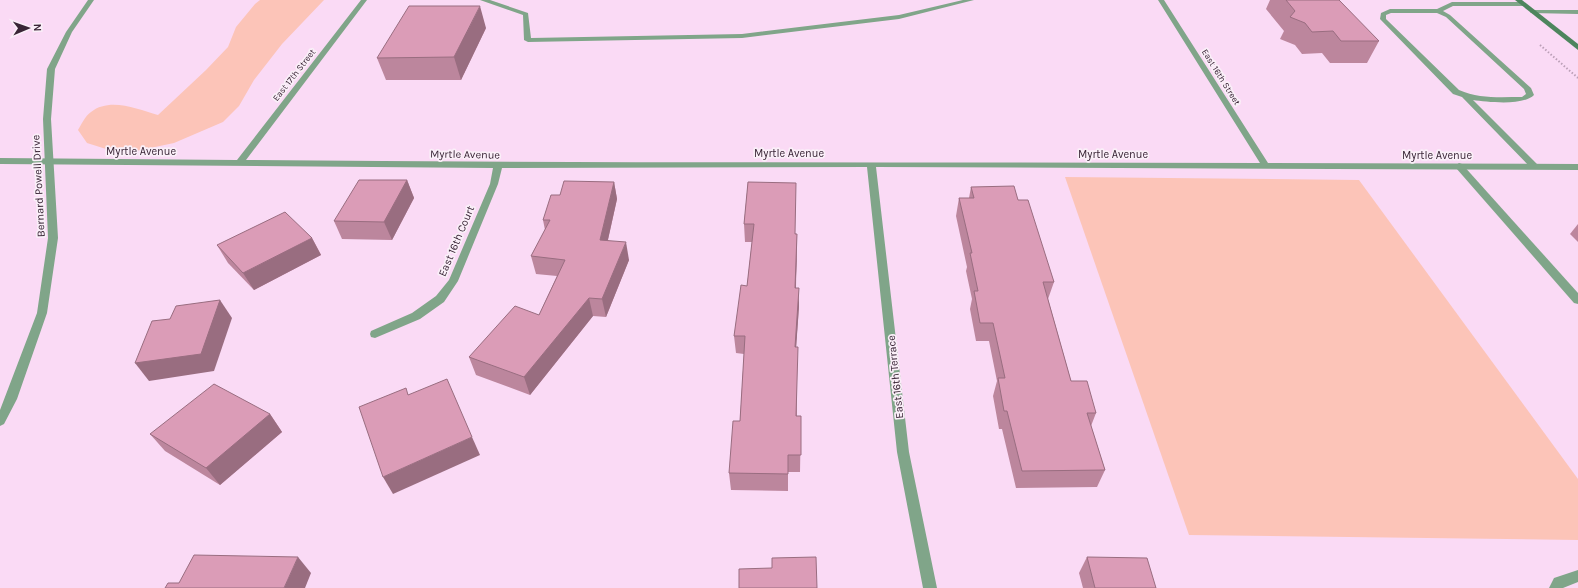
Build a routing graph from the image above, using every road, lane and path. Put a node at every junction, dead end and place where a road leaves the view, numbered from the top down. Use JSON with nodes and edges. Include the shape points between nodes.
{"nodes":[{"id":1,"x":91,"y":0,"type":"edge"},
{"id":2,"x":364,"y":0,"type":"edge"},
{"id":3,"x":483,"y":0,"type":"edge"},
{"id":4,"x":971,"y":0,"type":"edge"},
{"id":5,"x":1161,"y":0,"type":"edge"},
{"id":6,"x":1521,"y":2,"type":"edge"},
{"id":7,"x":1438,"y":12,"type":"junction"},
{"id":8,"x":1533,"y":12,"type":"junction"},
{"id":9,"x":1578,"y":12,"type":"edge"},
{"id":10,"x":1578,"y":48,"type":"edge"},
{"id":11,"x":1466,"y":97,"type":"junction"},
{"id":12,"x":0,"y":161,"type":"edge"},
{"id":13,"x":49,"y":161,"type":"junction"},
{"id":14,"x":240,"y":162,"type":"junction"},
{"id":15,"x":871,"y":164,"type":"junction"},
{"id":16,"x":498,"y":165,"type":"junction"},
{"id":17,"x":1265,"y":165,"type":"junction"},
{"id":18,"x":1459,"y":166,"type":"junction"},
{"id":19,"x":1536,"y":167,"type":"junction"},
{"id":20,"x":1578,"y":167,"type":"edge"},
{"id":21,"x":1578,"y":300,"type":"edge"},
{"id":22,"x":375,"y":334,"type":"dead end"},
{"id":23,"x":0,"y":420,"type":"edge"},
{"id":24,"x":1578,"y":576,"type":"edge"},
{"id":25,"x":930,"y":588,"type":"edge"},
{"id":26,"x":1556,"y":588,"type":"edge"}],
"edges":[{"from":1,"to":13,"type":"street","name":"Bernard Powell Drive","via":[[69,32],[51,69],[47,120]]},
{"from":2,"to":14,"type":"street","name":"East 17th Street"},
{"from":3,"to":4,"type":"street","via":[[526,14],[528,40],[742,36],[899,17]]},
{"from":5,"to":17,"type":"street","name":"East 16th Street"},
{"from":6,"to":7,"type":"street","via":[[1452,4]]},
{"from":6,"to":8,"type":"main road"},
{"from":7,"to":11,"type":"street","via":[[1390,11],[1383,14],[1383,19],[1456,92]]},
{"from":7,"to":11,"type":"street","via":[[1448,16],[1527,88],[1530,95],[1524,99]]},
{"from":8,"to":9,"type":"street"},
{"from":8,"to":10,"type":"main road"},
{"from":11,"to":19,"type":"street"},
{"from":12,"to":13,"type":"street","name":"Myrtle Avenue"},
{"from":13,"to":14,"type":"street","name":"Myrtle Avenue"},
{"from":13,"to":23,"type":"street","name":"Bernard Powell Drive","via":[[53,238],[42,313],[11,399]]},
{"from":14,"to":16,"type":"street","name":"Myrtle Avenue"},
{"from":15,"to":16,"type":"street","name":"Myrtle Avenue"},
{"from":15,"to":17,"type":"street","name":"Myrtle Avenue"},
{"from":15,"to":25,"type":"street","name":"East 16th Terrace","via":[[903,452]]},
{"from":16,"to":22,"type":"street","name":"East 16th Court","via":[[494,184],[453,282],[440,299],[416,316]]},
{"from":17,"to":18,"type":"street","name":"Myrtle Avenue"},
{"from":18,"to":19,"type":"street","name":"Myrtle Avenue"},
{"from":18,"to":21,"type":"street"},
{"from":19,"to":20,"type":"street","name":"Myrtle Avenue"},
{"from":24,"to":26,"type":"street","via":[[1559,582]]}]}
